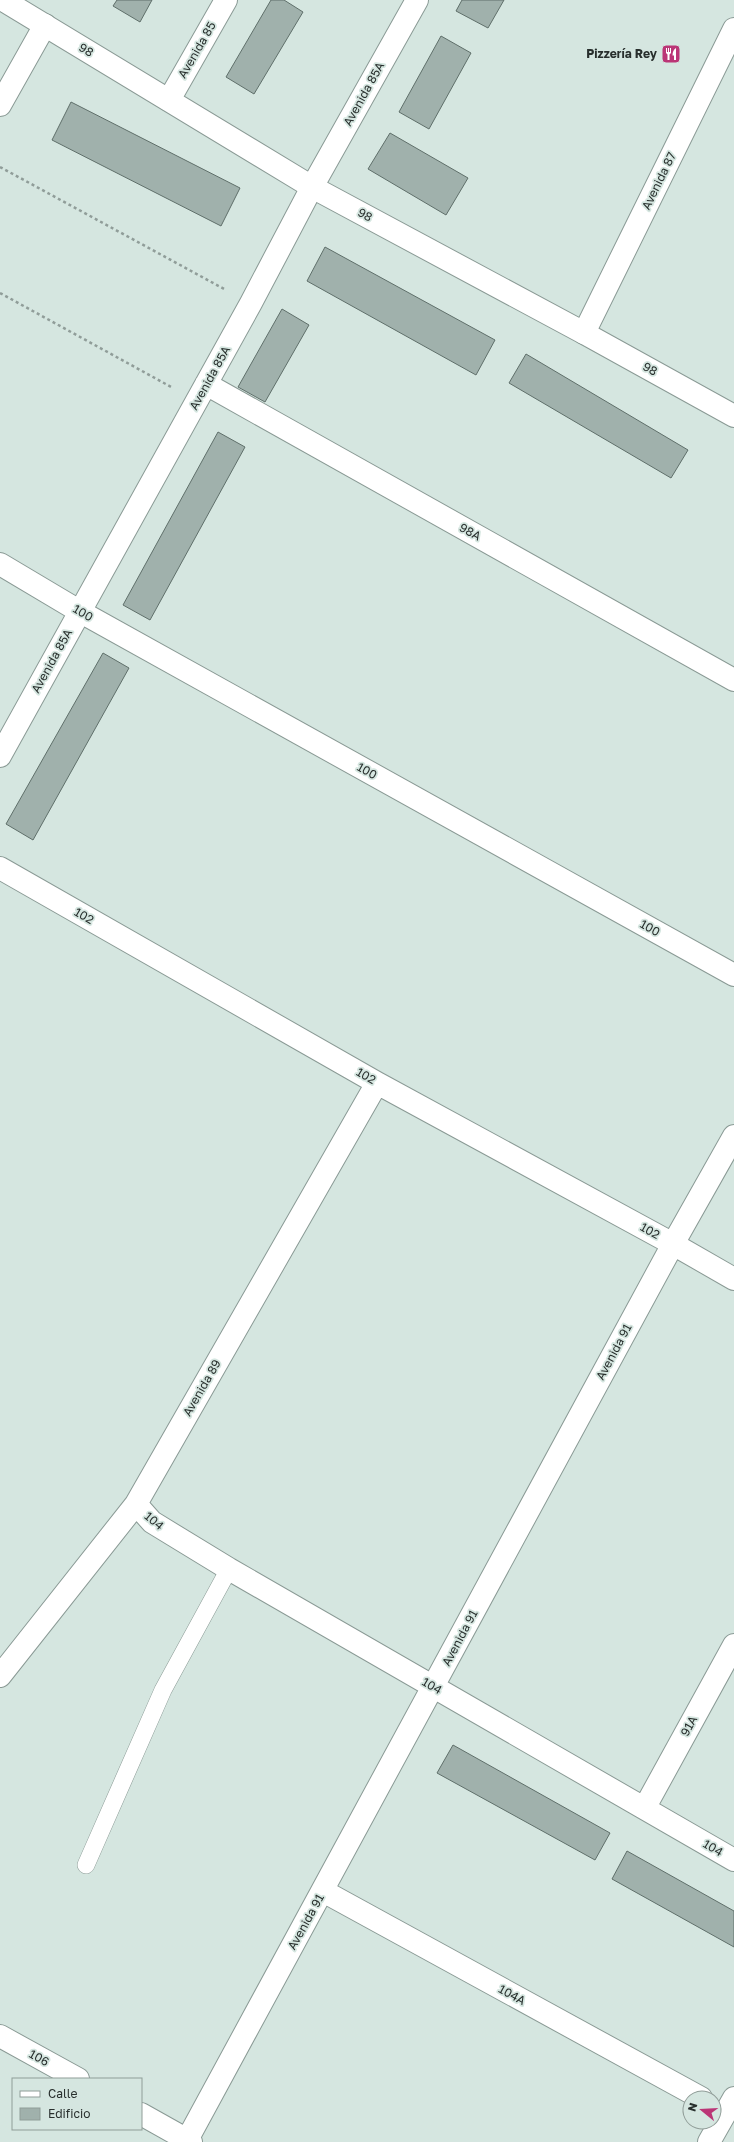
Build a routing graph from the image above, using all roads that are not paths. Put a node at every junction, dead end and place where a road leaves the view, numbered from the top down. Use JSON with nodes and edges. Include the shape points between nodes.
{"nodes":[{"id":1,"x":3,"y":0,"type":"edge"},
{"id":2,"x":226,"y":0,"type":"edge"},
{"id":3,"x":417,"y":0,"type":"edge"},
{"id":4,"x":45,"y":25,"type":"junction"},
{"id":5,"x":734,"y":29,"type":"edge"},
{"id":6,"x":168,"y":100,"type":"junction"},
{"id":7,"x":0,"y":105,"type":"edge"},
{"id":8,"x":312,"y":187,"type":"junction"},
{"id":9,"x":584,"y":333,"type":"junction"},
{"id":10,"x":202,"y":393,"type":"junction"},
{"id":11,"x":734,"y":416,"type":"edge"},
{"id":12,"x":0,"y":564,"type":"edge"},
{"id":13,"x":80,"y":611,"type":"junction"},
{"id":14,"x":734,"y":680,"type":"edge"},
{"id":15,"x":0,"y":756,"type":"edge"},
{"id":16,"x":0,"y":868,"type":"edge"},
{"id":17,"x":734,"y":975,"type":"edge"},
{"id":18,"x":377,"y":1083,"type":"junction"},
{"id":19,"x":734,"y":1136,"type":"edge"},
{"id":20,"x":673,"y":1244,"type":"junction"},
{"id":21,"x":734,"y":1280,"type":"edge"},
{"id":22,"x":136,"y":1504,"type":"junction"},
{"id":23,"x":229,"y":1569,"type":"junction"},
{"id":24,"x":734,"y":1645,"type":"edge"},
{"id":25,"x":0,"y":1676,"type":"edge"},
{"id":26,"x":434,"y":1687,"type":"junction"},
{"id":27,"x":645,"y":1807,"type":"junction"},
{"id":28,"x":734,"y":1860,"type":"edge"},
{"id":29,"x":86,"y":1865,"type":"dead end"},
{"id":30,"x":323,"y":1891,"type":"junction"},
{"id":31,"x":0,"y":2036,"type":"edge"},
{"id":32,"x":76,"y":2078,"type":"edge"},
{"id":33,"x":686,"y":2090,"type":"edge"},
{"id":34,"x":725,"y":2105,"type":"edge"},
{"id":35,"x":142,"y":2115,"type":"edge"},
{"id":36,"x":189,"y":2141,"type":"edge"},
{"id":37,"x":709,"y":2142,"type":"edge"}],
"edges":[{"from":1,"to":4,"type":"street","name":"98"},
{"from":2,"to":6,"type":"street","name":"Avenida 85"},
{"from":3,"to":8,"type":"street","name":"Avenida 85A"},
{"from":4,"to":6,"type":"street","name":"98"},
{"from":4,"to":7,"type":"street"},
{"from":5,"to":9,"type":"street","name":"Avenida 87"},
{"from":6,"to":8,"type":"street","name":"98"},
{"from":8,"to":9,"type":"street","name":"98"},
{"from":8,"to":10,"type":"street","name":"Avenida 85A"},
{"from":9,"to":11,"type":"street","name":"98"},
{"from":10,"to":13,"type":"street","name":"Avenida 85A"},
{"from":10,"to":14,"type":"street","name":"98A"},
{"from":12,"to":13,"type":"street","name":"100"},
{"from":13,"to":15,"type":"street","name":"Avenida 85A"},
{"from":13,"to":17,"type":"street","name":"100"},
{"from":16,"to":18,"type":"street","name":"102"},
{"from":18,"to":20,"type":"street","name":"102"},
{"from":18,"to":22,"type":"street","name":"Avenida 89"},
{"from":19,"to":20,"type":"street","name":"Avenida 91"},
{"from":20,"to":21,"type":"street","name":"102"},
{"from":20,"to":26,"type":"street","name":"Avenida 91"},
{"from":22,"to":23,"type":"street","name":"104","via":[[152,1522]]},
{"from":22,"to":25,"type":"street","name":"Avenida 89"},
{"from":23,"to":26,"type":"street","name":"104"},
{"from":23,"to":29,"type":"lane","via":[[163,1690]]},
{"from":24,"to":27,"type":"street","name":"91A"},
{"from":26,"to":27,"type":"street","name":"104"},
{"from":26,"to":30,"type":"street","name":"Avenida 91"},
{"from":27,"to":28,"type":"street","name":"104"},
{"from":30,"to":33,"type":"street","name":"104A"},
{"from":30,"to":36,"type":"street","name":"Avenida 91"},
{"from":31,"to":32,"type":"street","name":"106"},
{"from":34,"to":37,"type":"street"},
{"from":35,"to":36,"type":"street"}]}
